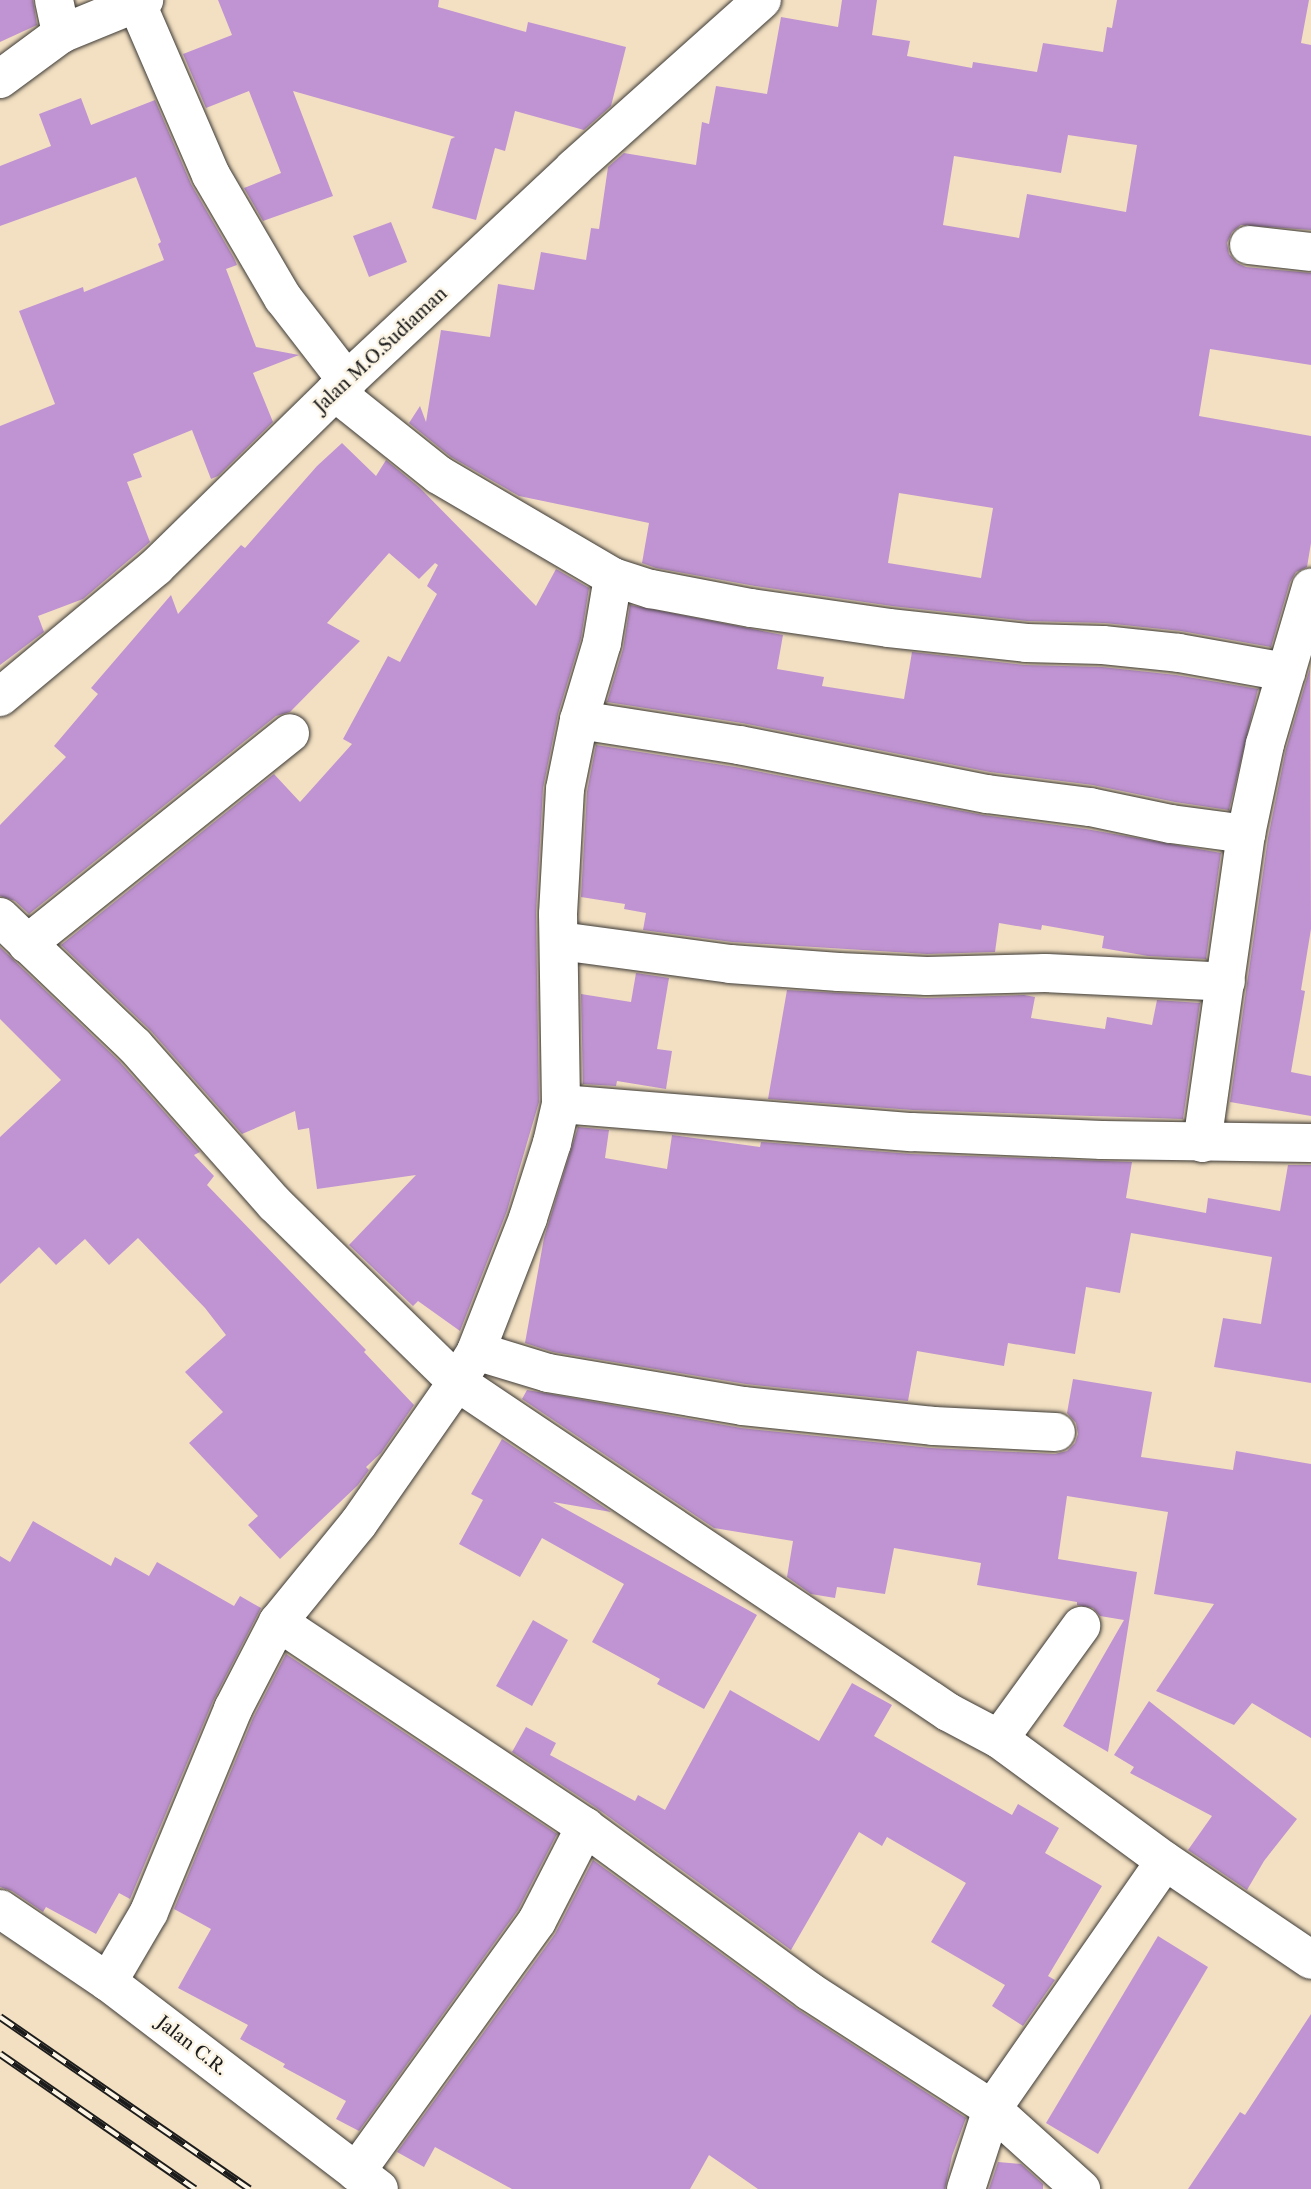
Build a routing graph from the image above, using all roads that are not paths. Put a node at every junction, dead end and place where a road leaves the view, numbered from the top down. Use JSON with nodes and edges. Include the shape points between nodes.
{"nodes":[{"id":1,"x":762,"y":0,"type":"edge"},
{"id":2,"x":140,"y":2,"type":"edge"},
{"id":3,"x":58,"y":17,"type":"edge"},
{"id":4,"x":0,"y":79,"type":"edge"},
{"id":5,"x":1249,"y":246,"type":"dead end"},
{"id":6,"x":1311,"y":252,"type":"edge"},
{"id":7,"x":341,"y":387,"type":"junction"},
{"id":8,"x":613,"y":577,"type":"junction"},
{"id":9,"x":1311,"y":588,"type":"edge"},
{"id":10,"x":1286,"y":671,"type":"junction"},
{"id":11,"x":0,"y":697,"type":"edge"},
{"id":12,"x":579,"y":720,"type":"junction"},
{"id":13,"x":290,"y":733,"type":"dead end"},
{"id":14,"x":1246,"y":834,"type":"junction"},
{"id":15,"x":0,"y":917,"type":"edge"},
{"id":16,"x":560,"y":941,"type":"junction"},
{"id":17,"x":27,"y":944,"type":"junction"},
{"id":18,"x":1226,"y":982,"type":"junction"},
{"id":19,"x":561,"y":1104,"type":"junction"},
{"id":20,"x":1202,"y":1143,"type":"junction"},
{"id":21,"x":1311,"y":1143,"type":"edge"},
{"id":22,"x":466,"y":1367,"type":"junction"},
{"id":23,"x":1056,"y":1432,"type":"dead end"},
{"id":24,"x":278,"y":1622,"type":"junction"},
{"id":25,"x":1081,"y":1626,"type":"dead end"},
{"id":26,"x":999,"y":1739,"type":"junction"},
{"id":27,"x":585,"y":1827,"type":"junction"},
{"id":28,"x":1165,"y":1861,"type":"junction"},
{"id":29,"x":0,"y":1909,"type":"edge"},
{"id":30,"x":1310,"y":1958,"type":"edge"},
{"id":31,"x":108,"y":1982,"type":"junction"},
{"id":32,"x":992,"y":2109,"type":"junction"},
{"id":33,"x":368,"y":2181,"type":"edge"},
{"id":34,"x":966,"y":2189,"type":"edge"},
{"id":35,"x":1081,"y":2189,"type":"edge"}],
"edges":[{"from":1,"to":7,"type":"street","name":"Jalan M.O.Sudiaman","via":[[574,168]]},
{"from":2,"to":3,"type":"street"},
{"from":2,"to":7,"type":"street","via":[[211,175]]},
{"from":3,"to":4,"type":"street"},
{"from":5,"to":6,"type":"street"},
{"from":7,"to":8,"type":"street","via":[[439,475]]},
{"from":7,"to":11,"type":"street","name":"Jalan M.O.Sudiaman","via":[[156,567]]},
{"from":8,"to":10,"type":"street","via":[[692,598],[889,628],[1179,653]]},
{"from":8,"to":12,"type":"street","via":[[602,643]]},
{"from":9,"to":10,"type":"street"},
{"from":10,"to":14,"type":"street"},
{"from":12,"to":14,"type":"street","via":[[739,745],[987,794]]},
{"from":12,"to":16,"type":"street","via":[[564,801]]},
{"from":13,"to":17,"type":"street"},
{"from":14,"to":18,"type":"street"},
{"from":15,"to":17,"type":"street"},
{"from":16,"to":18,"type":"street","via":[[730,964],[839,972],[927,976],[1045,973]]},
{"from":16,"to":19,"type":"street"},
{"from":17,"to":22,"type":"street","via":[[135,1046],[275,1204]]},
{"from":18,"to":20,"type":"street"},
{"from":19,"to":20,"type":"street","via":[[912,1132]]},
{"from":19,"to":22,"type":"street","via":[[528,1218]]},
{"from":20,"to":21,"type":"street"},
{"from":22,"to":23,"type":"street","via":[[560,1375],[743,1406],[933,1426]]},
{"from":22,"to":24,"type":"street","via":[[358,1524]]},
{"from":22,"to":26,"type":"street","via":[[948,1712]]},
{"from":24,"to":27,"type":"street"},
{"from":24,"to":31,"type":"street","via":[[233,1709],[149,1912]]},
{"from":25,"to":26,"type":"street"},
{"from":26,"to":28,"type":"street"},
{"from":27,"to":32,"type":"street","via":[[808,1991]]},
{"from":27,"to":33,"type":"street","via":[[537,1921]]},
{"from":28,"to":30,"type":"street"},
{"from":28,"to":32,"type":"street"},
{"from":29,"to":31,"type":"street","name":"Jalan C.R."},
{"from":31,"to":33,"type":"street","name":"Jalan C.R."},
{"from":32,"to":34,"type":"street"},
{"from":32,"to":35,"type":"street"}]}
